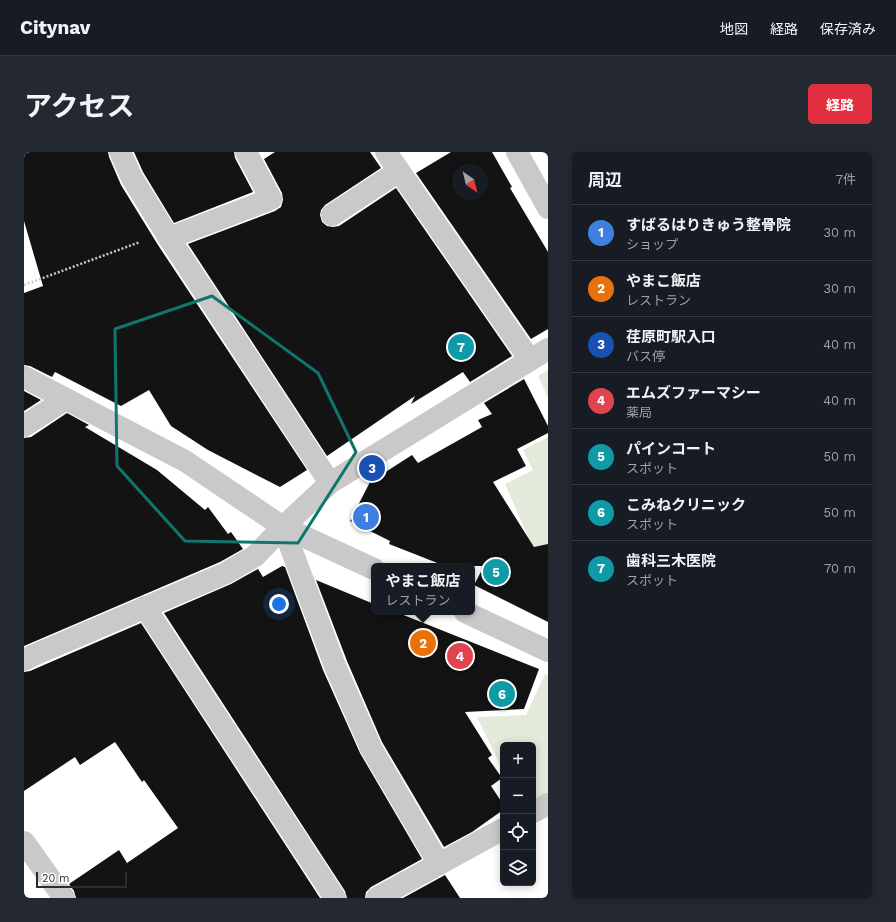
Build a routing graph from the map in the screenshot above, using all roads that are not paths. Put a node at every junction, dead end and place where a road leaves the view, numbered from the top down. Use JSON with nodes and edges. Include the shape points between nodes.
{"nodes":[{"id":1,"x":120,"y":152,"type":"edge"},
{"id":2,"x":246,"y":152,"type":"edge"},
{"id":3,"x":386,"y":152,"type":"edge"},
{"id":4,"x":518,"y":152,"type":"edge"},
{"id":5,"x":399,"y":171,"type":"junction"},
{"id":6,"x":548,"y":208,"type":"edge"},
{"id":7,"x":332,"y":215,"type":"dead end"},
{"id":8,"x":167,"y":235,"type":"junction"},
{"id":9,"x":539,"y":354,"type":"edge"},
{"id":10,"x":24,"y":377,"type":"edge"},
{"id":11,"x":66,"y":399,"type":"junction"},
{"id":12,"x":24,"y":426,"type":"edge"},
{"id":13,"x":330,"y":483,"type":"junction"},
{"id":14,"x":283,"y":527,"type":"junction"},
{"id":15,"x":371,"y":569,"type":"edge"},
{"id":16,"x":145,"y":607,"type":"junction"},
{"id":17,"x":471,"y":615,"type":"edge"},
{"id":18,"x":548,"y":651,"type":"edge"},
{"id":19,"x":29,"y":658,"type":"edge"},
{"id":20,"x":548,"y":804,"type":"edge"},
{"id":21,"x":536,"y":810,"type":"edge"},
{"id":22,"x":500,"y":831,"type":"edge"},
{"id":23,"x":24,"y":842,"type":"edge"},
{"id":24,"x":439,"y":864,"type":"junction"},
{"id":25,"x":64,"y":898,"type":"edge"},
{"id":26,"x":335,"y":898,"type":"edge"},
{"id":27,"x":377,"y":898,"type":"edge"}],
"edges":[{"from":1,"to":8,"type":"street","via":[[132,178]]},
{"from":2,"to":8,"type":"street","via":[[271,199]]},
{"from":3,"to":5,"type":"street"},
{"from":4,"to":6,"type":"street"},
{"from":5,"to":7,"type":"street"},
{"from":5,"to":9,"type":"street"},
{"from":8,"to":13,"type":"street"},
{"from":9,"to":13,"type":"street"},
{"from":10,"to":11,"type":"street"},
{"from":11,"to":12,"type":"street"},
{"from":11,"to":14,"type":"street","via":[[185,461]]},
{"from":13,"to":14,"type":"street"},
{"from":14,"to":15,"type":"street"},
{"from":14,"to":16,"type":"street","via":[[255,556],[226,573]]},
{"from":14,"to":24,"type":"street","via":[[334,666],[371,748]]},
{"from":16,"to":19,"type":"street"},
{"from":16,"to":26,"type":"street"},
{"from":17,"to":18,"type":"street"},
{"from":20,"to":21,"type":"street"},
{"from":22,"to":24,"type":"street"},
{"from":23,"to":25,"type":"street"},
{"from":24,"to":27,"type":"street"}]}
